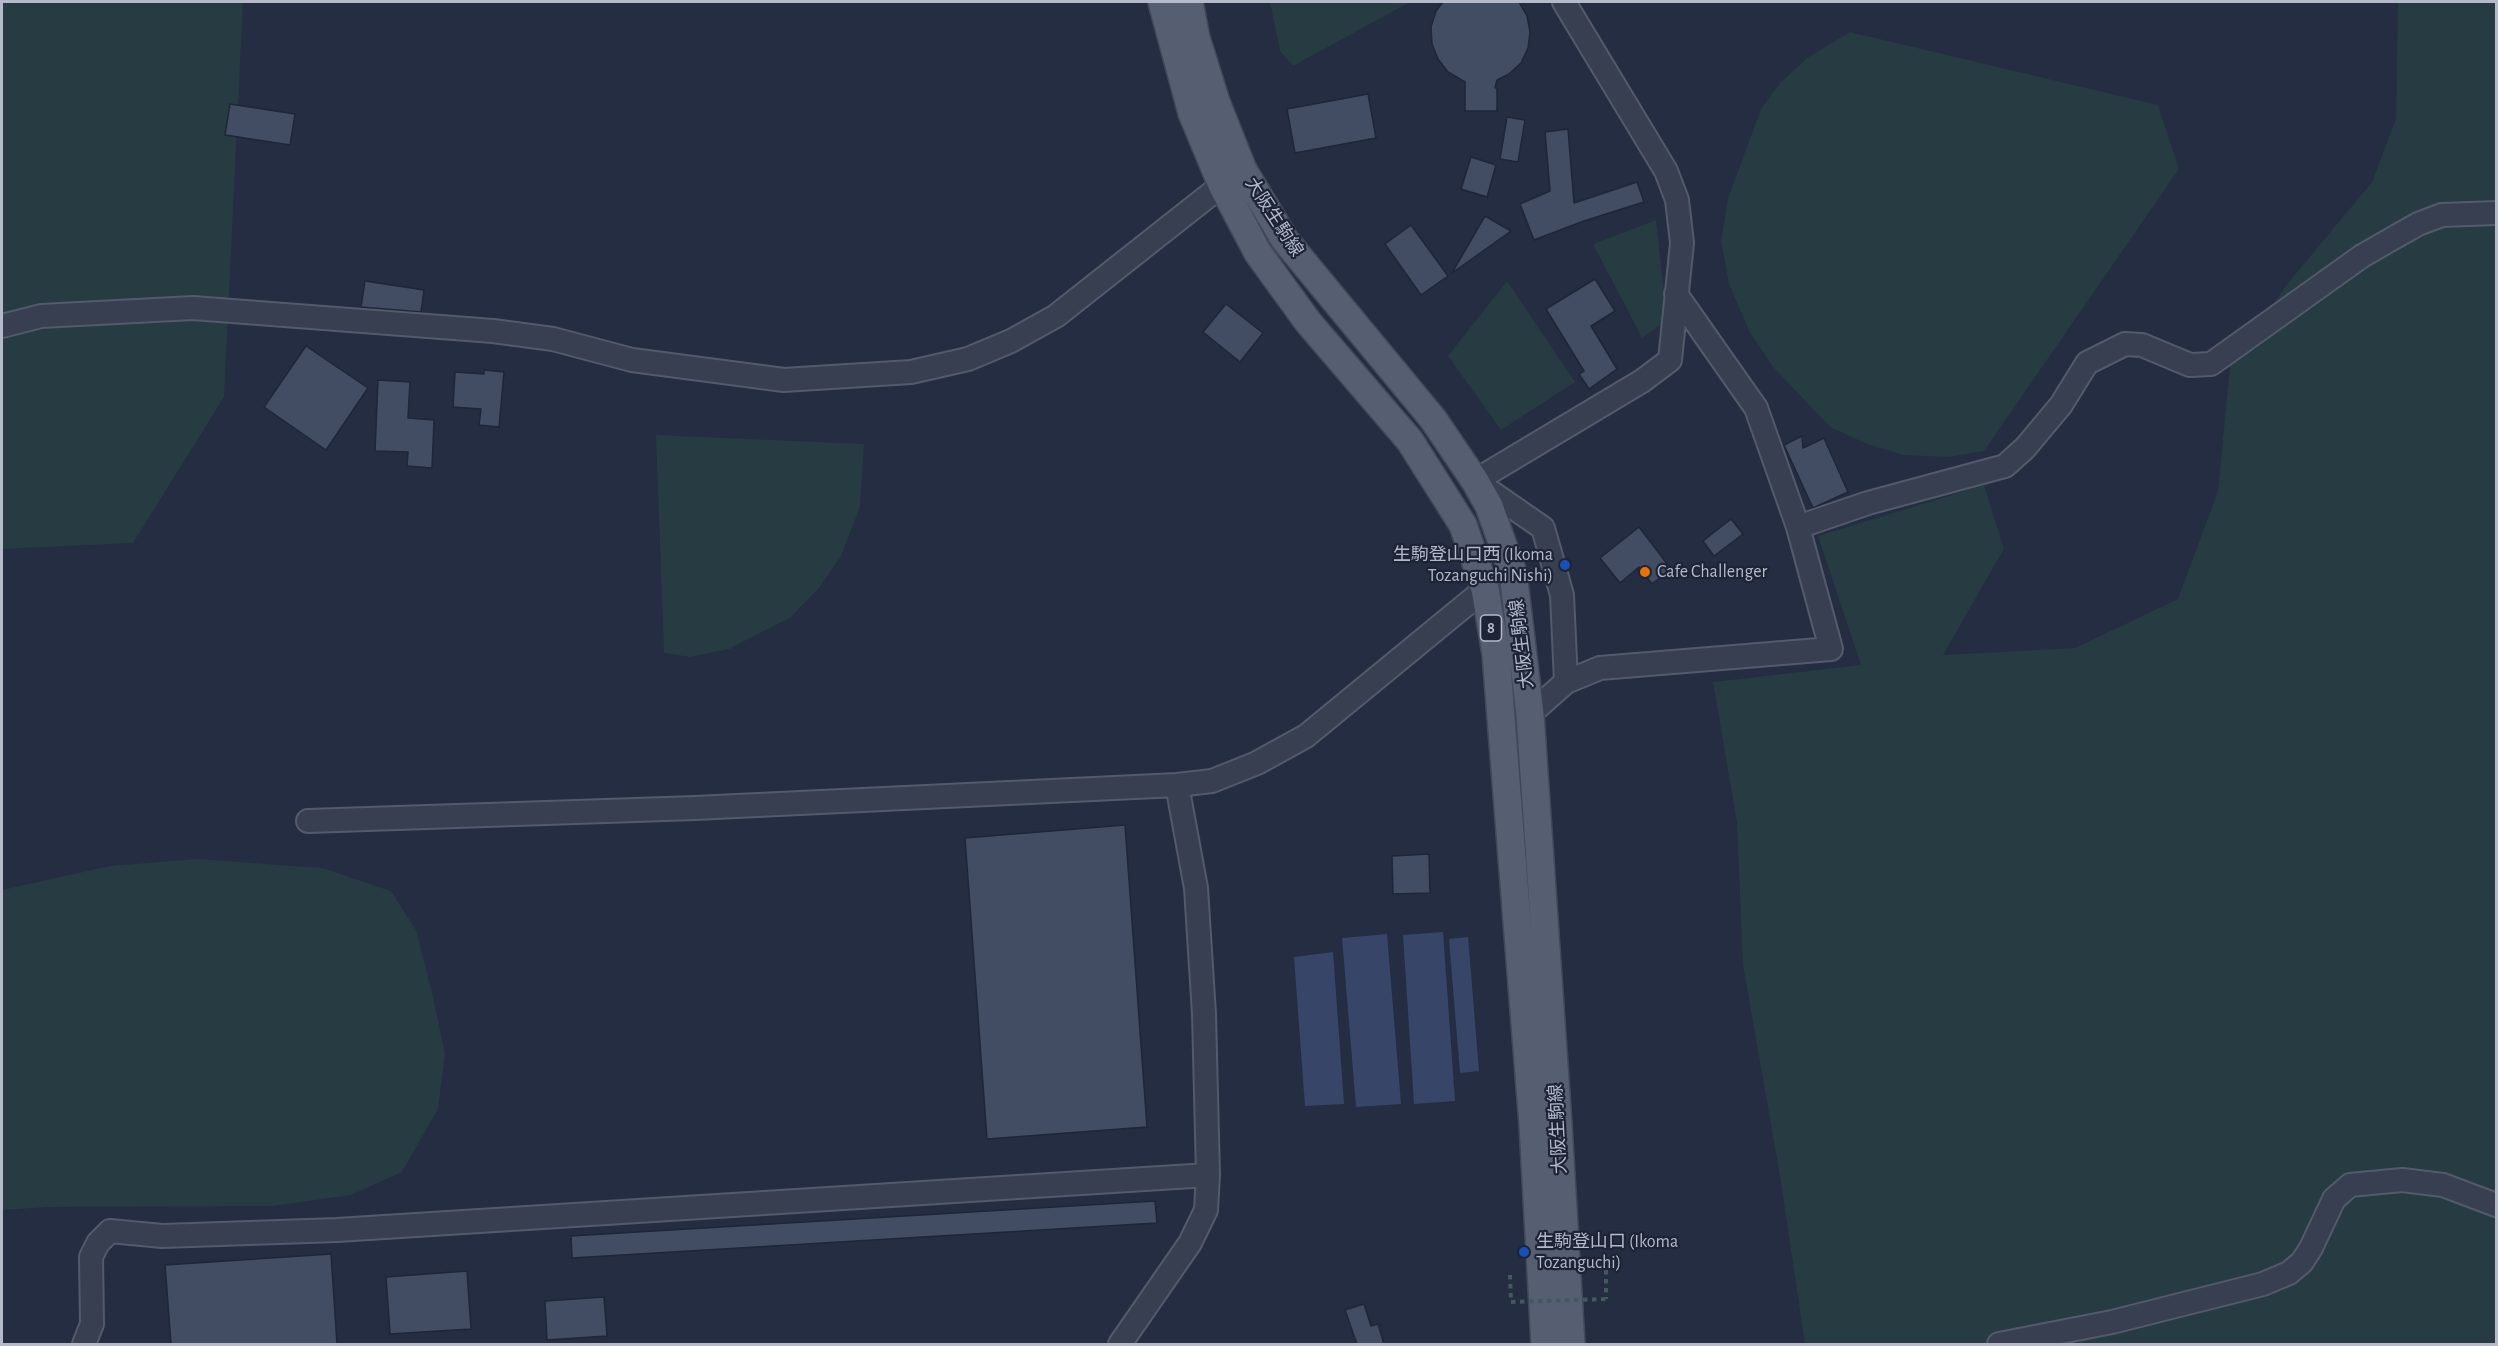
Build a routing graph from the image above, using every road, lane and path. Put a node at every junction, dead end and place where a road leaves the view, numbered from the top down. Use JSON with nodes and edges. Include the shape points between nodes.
{"nodes":[{"id":1,"x":1162,"y":2,"type":"edge"},
{"id":2,"x":1189,"y":2,"type":"edge"},
{"id":3,"x":1564,"y":2,"type":"edge"},
{"id":4,"x":1222,"y":185,"type":"junction"},
{"id":5,"x":2496,"y":213,"type":"edge"},
{"id":6,"x":1676,"y":294,"type":"junction"},
{"id":7,"x":2,"y":327,"type":"edge"},
{"id":8,"x":1476,"y":481,"type":"junction"},
{"id":9,"x":1798,"y":527,"type":"junction"},
{"id":10,"x":1485,"y":589,"type":"junction"},
{"id":11,"x":1566,"y":682,"type":"junction"},
{"id":12,"x":1530,"y":714,"type":"junction"},
{"id":13,"x":1177,"y":785,"type":"junction"},
{"id":14,"x":308,"y":821,"type":"dead end"},
{"id":15,"x":1208,"y":1175,"type":"junction"},
{"id":16,"x":2496,"y":1205,"type":"edge"},
{"id":17,"x":1606,"y":1270,"type":"dead end"},
{"id":18,"x":1510,"y":1275,"type":"dead end"},
{"id":19,"x":84,"y":1344,"type":"edge"},
{"id":20,"x":1120,"y":1344,"type":"edge"},
{"id":21,"x":1545,"y":1344,"type":"edge"},
{"id":22,"x":1571,"y":1344,"type":"edge"},
{"id":23,"x":1999,"y":1344,"type":"edge"}],
"edges":[{"from":1,"to":4,"type":"main road","name":"大阪生駒線","number":"8","via":[[1192,113]]},
{"from":2,"to":8,"type":"main road","name":"大阪生駒線","number":"8","via":[[1216,102],[1243,170],[1285,240],[1432,419]]},
{"from":3,"to":6,"type":"street","via":[[1674,190],[1682,243]]},
{"from":4,"to":7,"type":"street","via":[[1056,316],[968,359],[910,372],[784,380],[632,360],[553,339],[493,331],[193,308],[41,316]]},
{"from":4,"to":10,"type":"main road","name":"大阪生駒線","number":"8","via":[[1258,253],[1308,322],[1410,441],[1463,525]]},
{"from":5,"to":9,"type":"street","via":[[2442,215],[2418,224],[2362,256],[2211,364],[2190,365],[2142,345],[2125,344],[2087,363],[2061,405],[2005,466],[1868,502]]},
{"from":6,"to":8,"type":"street","via":[[1670,360],[1642,381]]},
{"from":6,"to":9,"type":"street","via":[[1756,408]]},
{"from":8,"to":11,"type":"street","via":[[1543,528],[1562,595]]},
{"from":8,"to":12,"type":"main road","name":"大阪生駒線","number":"8","via":[[1490,506],[1513,573]]},
{"from":9,"to":11,"type":"street","via":[[1831,649],[1600,668]]},
{"from":10,"to":13,"type":"street","via":[[1306,736],[1257,763],[1212,781]]},
{"from":10,"to":21,"type":"main road","name":"大阪生駒線","number":"8","via":[[1496,654],[1533,1125]]},
{"from":11,"to":12,"type":"street"},
{"from":12,"to":22,"type":"main road","name":"大阪生駒線","number":"8"},
{"from":13,"to":14,"type":"street","via":[[695,808]]},
{"from":13,"to":15,"type":"street","via":[[1196,888]]},
{"from":15,"to":19,"type":"street","via":[[338,1230],[162,1236],[110,1231],[91,1257],[92,1324]]},
{"from":15,"to":20,"type":"street","via":[[1206,1210],[1190,1243]]},
{"from":16,"to":23,"type":"street","via":[[2443,1185],[2402,1180],[2350,1185],[2334,1199],[2311,1248],[2289,1273],[2263,1284],[2112,1322]]},
{"from":17,"to":18,"type":"path","bridge":true,"via":[[1606,1299],[1511,1302]]}]}
